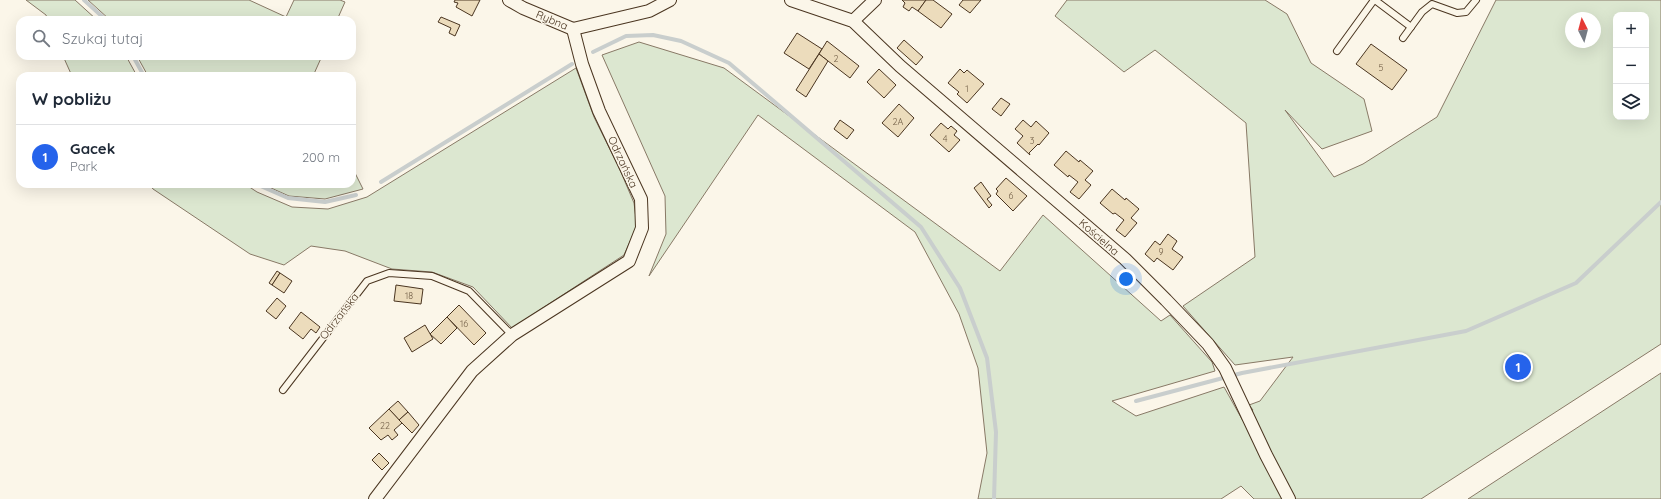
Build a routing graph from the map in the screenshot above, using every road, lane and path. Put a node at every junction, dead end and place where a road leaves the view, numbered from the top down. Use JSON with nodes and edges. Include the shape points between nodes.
{"nodes":[{"id":1,"x":509,"y":0,"type":"edge"},
{"id":2,"x":670,"y":0,"type":"edge"},
{"id":3,"x":791,"y":0,"type":"edge"},
{"id":4,"x":875,"y":0,"type":"edge"},
{"id":5,"x":1374,"y":0,"type":"edge"},
{"id":6,"x":1476,"y":0,"type":"edge"},
{"id":7,"x":853,"y":21,"type":"junction"},
{"id":8,"x":1411,"y":26,"type":"junction"},
{"id":9,"x":573,"y":29,"type":"junction"},
{"id":10,"x":1403,"y":38,"type":"dead end"},
{"id":11,"x":1337,"y":51,"type":"dead end"},
{"id":12,"x":512,"y":335,"type":"junction"},
{"id":13,"x":283,"y":390,"type":"dead end"},
{"id":14,"x":375,"y":499,"type":"edge"},
{"id":15,"x":1289,"y":499,"type":"edge"}],
"edges":[{"from":1,"to":9,"type":"street","name":"Rybna"},
{"from":2,"to":9,"type":"street","via":[[649,11]]},
{"from":3,"to":7,"type":"street"},
{"from":4,"to":7,"type":"street"},
{"from":5,"to":8,"type":"lane"},
{"from":5,"to":11,"type":"lane"},
{"from":6,"to":8,"type":"lane","via":[[1466,12],[1457,13],[1432,4]]},
{"from":7,"to":15,"type":"street","name":"Kościelna","via":[[900,66],[1125,259],[1208,344],[1225,368]]},
{"from":8,"to":10,"type":"lane"},
{"from":9,"to":12,"type":"street","name":"Odrzańska","via":[[599,111],[641,199],[642,228],[629,261]]},
{"from":12,"to":13,"type":"lane","name":"Odrzańska","via":[[469,291],[432,276],[389,274],[367,281]]},
{"from":12,"to":14,"type":"street","name":"Odrzańska","via":[[472,371]]}]}
